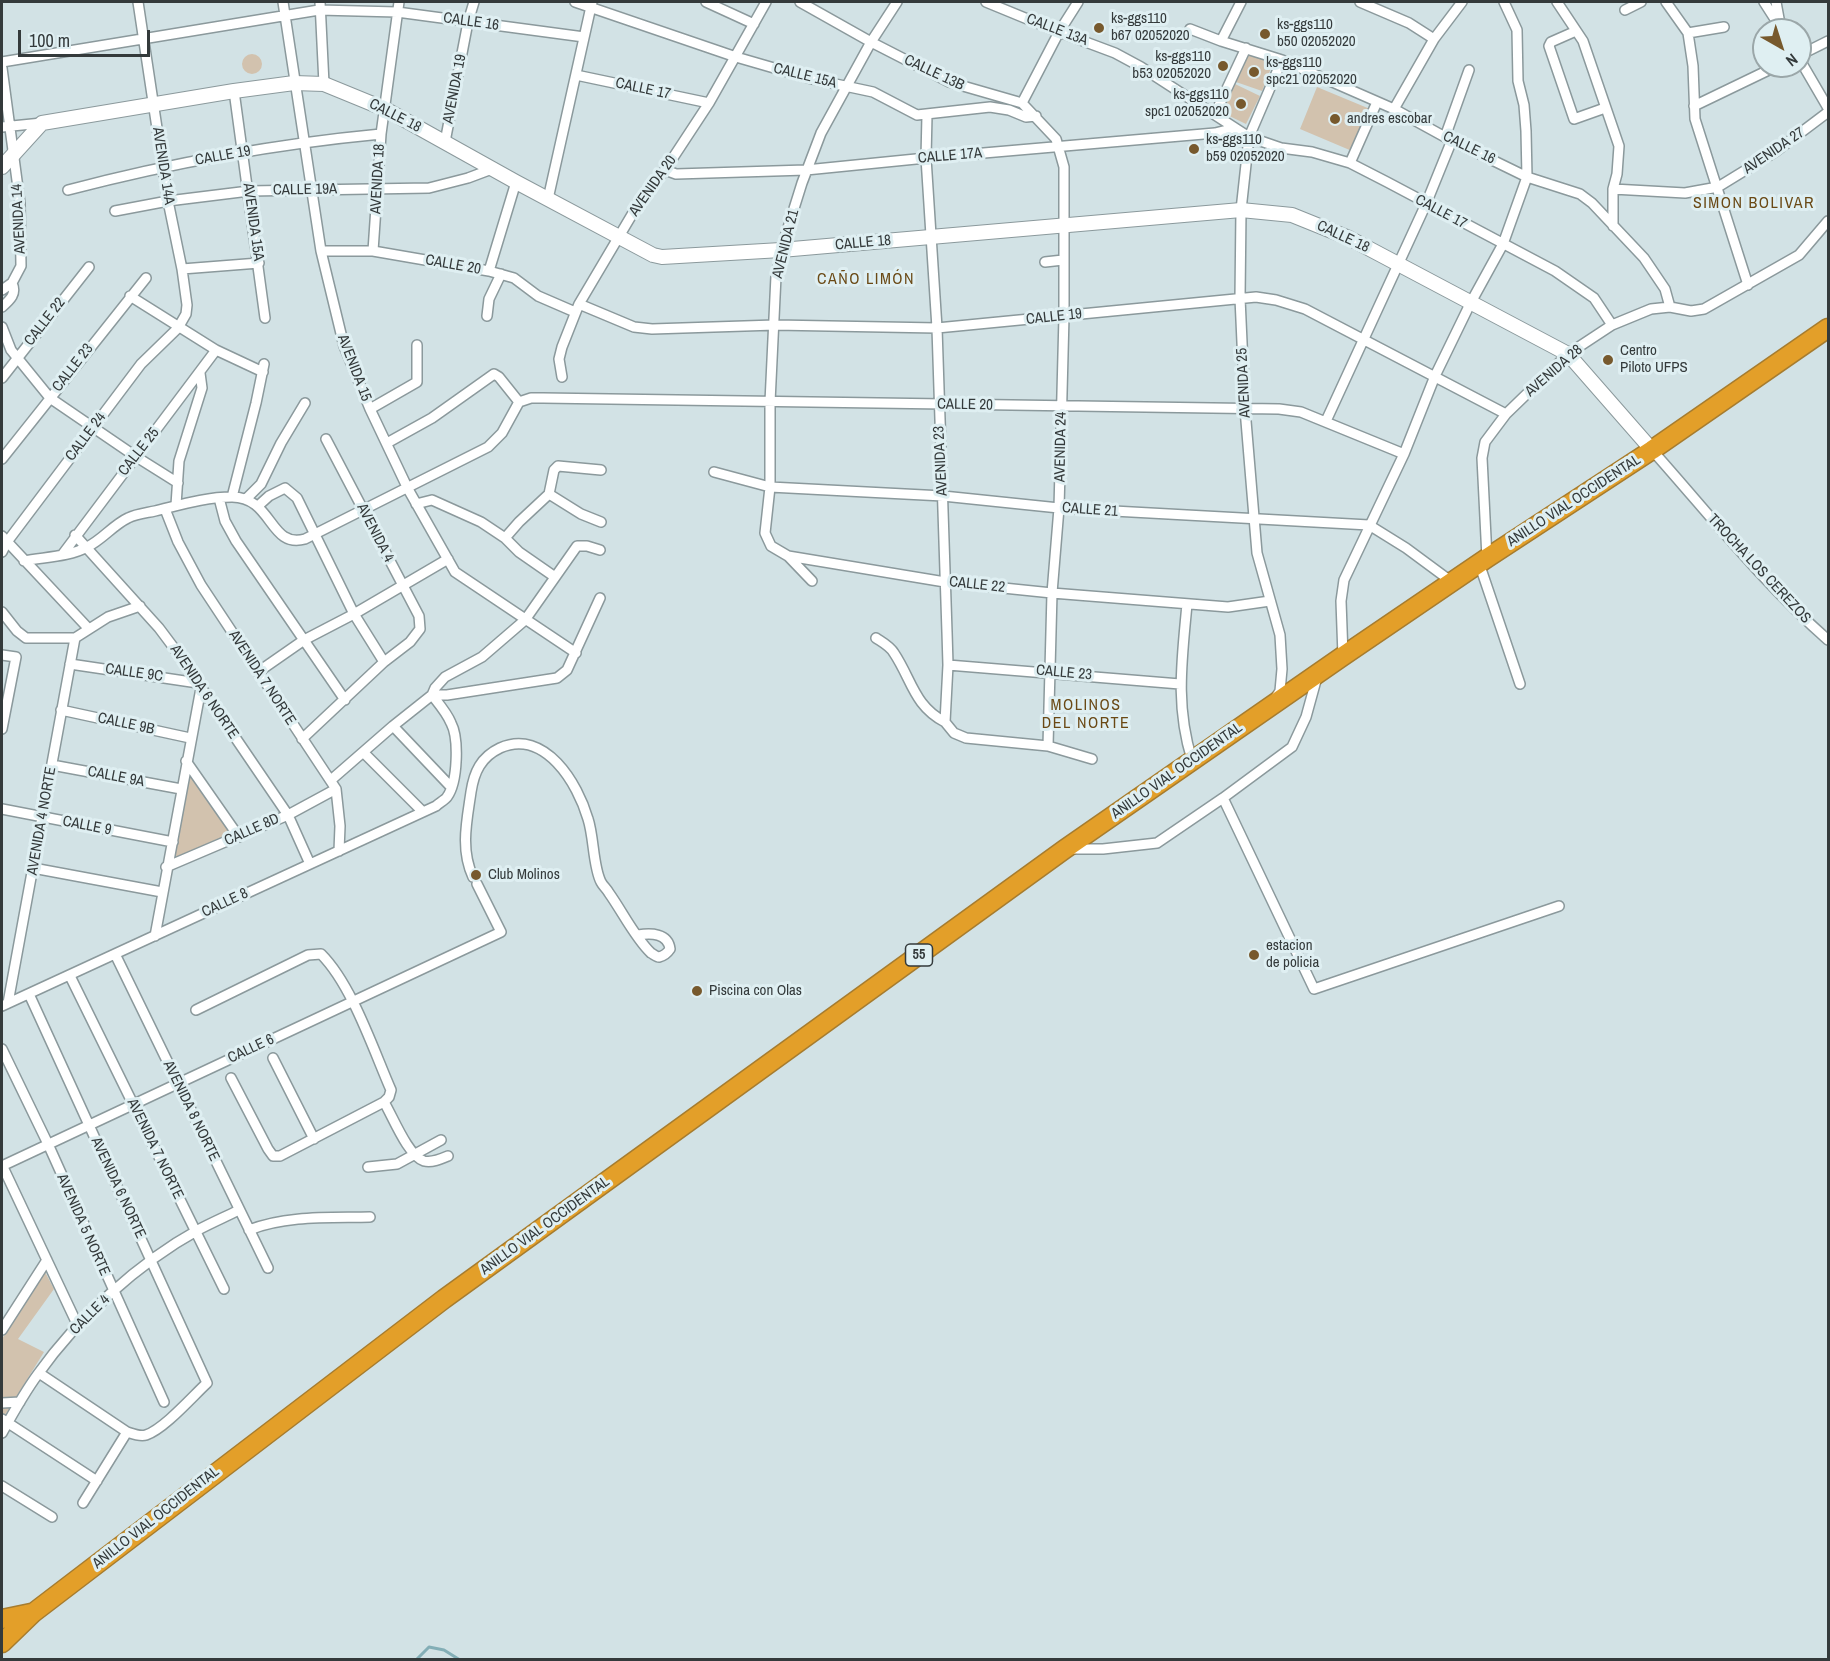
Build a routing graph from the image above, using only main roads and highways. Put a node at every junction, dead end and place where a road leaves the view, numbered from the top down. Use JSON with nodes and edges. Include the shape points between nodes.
{"nodes":[{"id":1,"x":1828,"y":328,"type":"edge"},
{"id":2,"x":33,"y":1613,"type":"junction"},
{"id":3,"x":2,"y":1620,"type":"edge"},
{"id":4,"x":2,"y":1643,"type":"edge"}],
"edges":[{"from":1,"to":2,"type":"highway","name":"ANILLO VIAL OCCIDENTAL","number":"55","via":[[1269,706],[1065,849],[444,1299]]},
{"from":2,"to":3,"type":"highway","name":"ANILLO VIAL OCCIDENTAL","number":"55"},
{"from":2,"to":4,"type":"highway","name":"ANILLO VIAL OCCIDENTAL","number":"55"}]}
